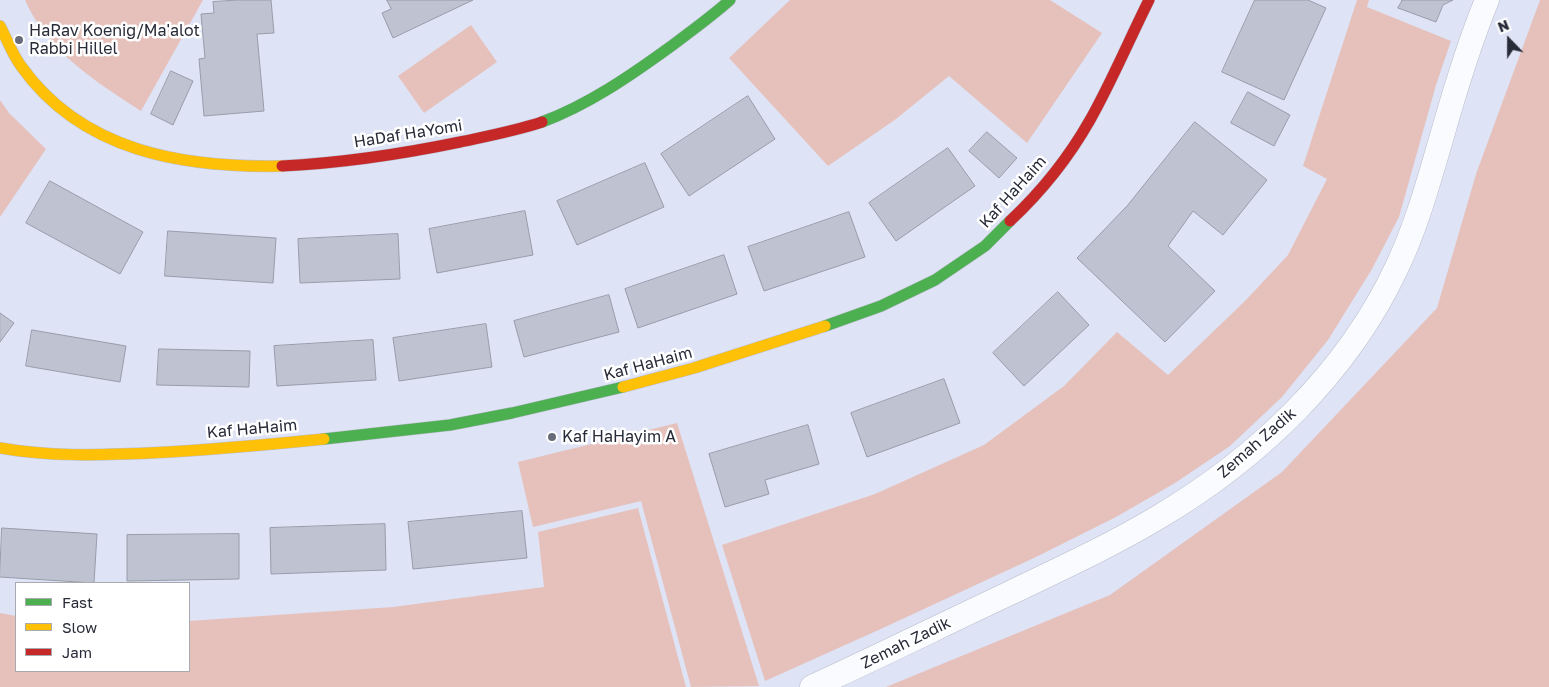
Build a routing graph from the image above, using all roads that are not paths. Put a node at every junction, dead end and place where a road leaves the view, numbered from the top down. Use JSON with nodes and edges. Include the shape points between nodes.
{"nodes":[{"id":1,"x":730,"y":0,"type":"edge"},
{"id":2,"x":1148,"y":0,"type":"edge"},
{"id":3,"x":1487,"y":0,"type":"edge"},
{"id":4,"x":0,"y":26,"type":"edge"},
{"id":5,"x":0,"y":448,"type":"edge"},
{"id":6,"x":812,"y":687,"type":"edge"}],
"edges":[{"from":1,"to":4,"type":"street","name":"HaDaf HaYomi","via":[[648,63],[554,117],[512,131],[390,156],[280,166],[212,165],[149,155],[87,129],[63,112],[32,82]]},
{"from":2,"to":5,"type":"street","name":"Kaf HaHaim","via":[[1090,120],[1058,168],[1026,205],[985,246],[935,280],[881,306],[817,330],[694,368],[590,396],[450,425],[228,448],[104,455]]},
{"from":3,"to":6,"type":"street","name":"Zemah Zadik","via":[[1473,34],[1422,204],[1397,267],[1364,327],[1328,377],[1284,422],[1226,473],[1157,518],[1086,556]]}]}
